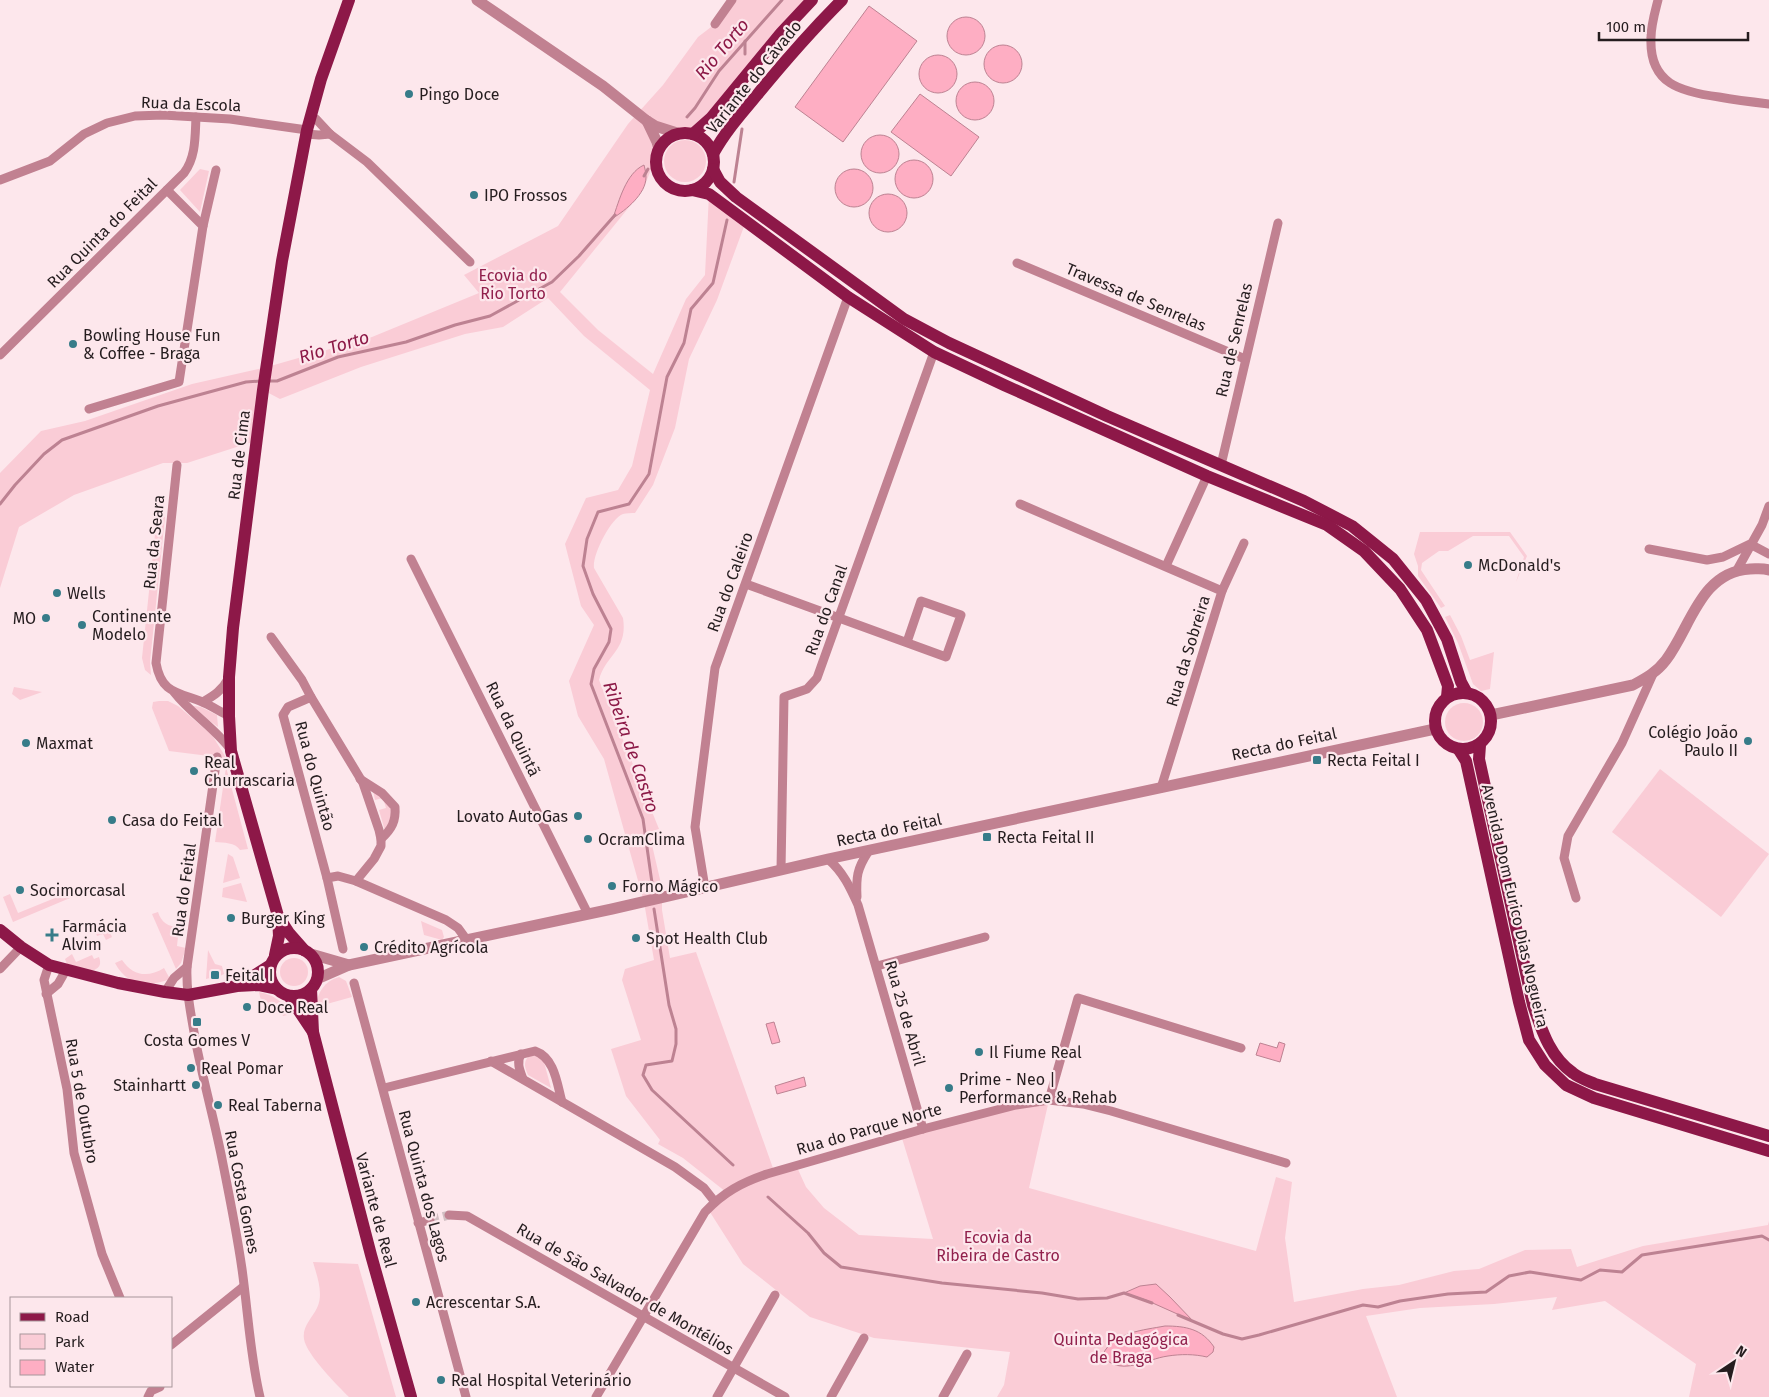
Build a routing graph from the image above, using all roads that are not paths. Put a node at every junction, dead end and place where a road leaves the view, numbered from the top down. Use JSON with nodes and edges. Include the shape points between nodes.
{"nodes":[{"id":1,"x":349,"y":0,"type":"edge"},
{"id":2,"x":477,"y":0,"type":"edge"},
{"id":3,"x":732,"y":0,"type":"edge"},
{"id":4,"x":812,"y":0,"type":"edge"},
{"id":5,"x":842,"y":0,"type":"edge"},
{"id":6,"x":1658,"y":0,"type":"edge"},
{"id":7,"x":715,"y":24,"type":"dead end"},
{"id":8,"x":1769,"y":104,"type":"edge"},
{"id":9,"x":311,"y":116,"type":"junction"},
{"id":10,"x":196,"y":117,"type":"junction"},
{"id":11,"x":647,"y":121,"type":"junction"},
{"id":12,"x":306,"y":132,"type":"junction"},
{"id":13,"x":330,"y":134,"type":"junction"},
{"id":14,"x":677,"y":134,"type":"junction"},
{"id":15,"x":693,"y":134,"type":"junction"},
{"id":16,"x":659,"y":149,"type":"junction"},
{"id":17,"x":713,"y":154,"type":"junction"},
{"id":18,"x":713,"y":169,"type":"junction"},
{"id":19,"x":216,"y":170,"type":"dead end"},
{"id":20,"x":0,"y":180,"type":"edge"},
{"id":21,"x":167,"y":190,"type":"junction"},
{"id":22,"x":692,"y":190,"type":"junction"},
{"id":23,"x":1278,"y":223,"type":"dead end"},
{"id":24,"x":203,"y":226,"type":"junction"},
{"id":25,"x":470,"y":262,"type":"dead end"},
{"id":26,"x":1017,"y":263,"type":"dead end"},
{"id":27,"x":848,"y":297,"type":"junction"},
{"id":28,"x":934,"y":352,"type":"junction"},
{"id":29,"x":0,"y":355,"type":"edge"},
{"id":30,"x":1245,"y":359,"type":"junction"},
{"id":31,"x":89,"y":410,"type":"dead end"},
{"id":32,"x":177,"y":465,"type":"dead end"},
{"id":33,"x":1221,"y":465,"type":"junction"},
{"id":34,"x":1207,"y":476,"type":"junction"},
{"id":35,"x":1020,"y":504,"type":"dead end"},
{"id":36,"x":1769,"y":506,"type":"edge"},
{"id":37,"x":1244,"y":543,"type":"dead end"},
{"id":38,"x":1750,"y":544,"type":"junction"},
{"id":39,"x":1649,"y":549,"type":"dead end"},
{"id":40,"x":1769,"y":554,"type":"edge"},
{"id":41,"x":411,"y":559,"type":"dead end"},
{"id":42,"x":1166,"y":566,"type":"junction"},
{"id":43,"x":1737,"y":570,"type":"junction"},
{"id":44,"x":1769,"y":570,"type":"edge"},
{"id":45,"x":746,"y":584,"type":"junction"},
{"id":46,"x":1222,"y":591,"type":"junction"},
{"id":47,"x":838,"y":619,"type":"junction"},
{"id":48,"x":271,"y":637,"type":"dead end"},
{"id":49,"x":907,"y":642,"type":"junction"},
{"id":50,"x":1653,"y":674,"type":"junction"},
{"id":51,"x":229,"y":677,"type":"junction"},
{"id":52,"x":174,"y":692,"type":"junction"},
{"id":53,"x":1467,"y":693,"type":"junction"},
{"id":54,"x":1447,"y":697,"type":"junction"},
{"id":55,"x":311,"y":698,"type":"junction"},
{"id":56,"x":203,"y":702,"type":"junction"},
{"id":57,"x":1491,"y":715,"type":"junction"},
{"id":58,"x":229,"y":716,"type":"junction"},
{"id":59,"x":1436,"y":729,"type":"junction"},
{"id":60,"x":1480,"y":744,"type":"junction"},
{"id":61,"x":1459,"y":750,"type":"junction"},
{"id":62,"x":231,"y":751,"type":"junction"},
{"id":63,"x":217,"y":757,"type":"dead end"},
{"id":64,"x":360,"y":779,"type":"junction"},
{"id":65,"x":1162,"y":788,"type":"junction"},
{"id":66,"x":381,"y":839,"type":"junction"},
{"id":67,"x":868,"y":852,"type":"junction"},
{"id":68,"x":828,"y":859,"type":"junction"},
{"id":69,"x":781,"y":870,"type":"junction"},
{"id":70,"x":327,"y":878,"type":"junction"},
{"id":71,"x":356,"y":881,"type":"junction"},
{"id":72,"x":705,"y":888,"type":"junction"},
{"id":73,"x":1576,"y":898,"type":"dead end"},
{"id":74,"x":858,"y":905,"type":"junction"},
{"id":75,"x":588,"y":914,"type":"junction"},
{"id":76,"x":278,"y":916,"type":"junction"},
{"id":77,"x":0,"y":930,"type":"edge"},
{"id":78,"x":985,"y":937,"type":"dead end"},
{"id":79,"x":466,"y":939,"type":"junction"},
{"id":80,"x":21,"y":947,"type":"junction"},
{"id":81,"x":343,"y":949,"type":"dead end"},
{"id":82,"x":308,"y":952,"type":"junction"},
{"id":83,"x":272,"y":961,"type":"junction"},
{"id":84,"x":49,"y":965,"type":"junction"},
{"id":85,"x":349,"y":965,"type":"junction"},
{"id":86,"x":877,"y":966,"type":"junction"},
{"id":87,"x":187,"y":967,"type":"junction"},
{"id":88,"x":0,"y":968,"type":"edge"},
{"id":89,"x":66,"y":970,"type":"junction"},
{"id":90,"x":354,"y":983,"type":"dead end"},
{"id":91,"x":314,"y":984,"type":"junction"},
{"id":92,"x":237,"y":986,"type":"junction"},
{"id":93,"x":276,"y":989,"type":"junction"},
{"id":94,"x":165,"y":992,"type":"junction"},
{"id":95,"x":46,"y":994,"type":"junction"},
{"id":96,"x":188,"y":995,"type":"junction"},
{"id":97,"x":289,"y":996,"type":"junction"},
{"id":98,"x":313,"y":1032,"type":"junction"},
{"id":99,"x":1241,"y":1048,"type":"dead end"},
{"id":100,"x":521,"y":1054,"type":"junction"},
{"id":101,"x":491,"y":1061,"type":"junction"},
{"id":102,"x":523,"y":1079,"type":"junction"},
{"id":103,"x":384,"y":1088,"type":"junction"},
{"id":104,"x":1049,"y":1100,"type":"junction"},
{"id":105,"x":562,"y":1102,"type":"junction"},
{"id":106,"x":922,"y":1129,"type":"junction"},
{"id":107,"x":1769,"y":1136,"type":"edge"},
{"id":108,"x":1769,"y":1151,"type":"edge"},
{"id":109,"x":1286,"y":1163,"type":"dead end"},
{"id":110,"x":715,"y":1202,"type":"junction"},
{"id":111,"x":449,"y":1215,"type":"tunnel mouth"},
{"id":112,"x":430,"y":1220,"type":"tunnel mouth"},
{"id":113,"x":418,"y":1223,"type":"junction"},
{"id":114,"x":243,"y":1287,"type":"junction"},
{"id":115,"x":775,"y":1295,"type":"dead end"},
{"id":116,"x":120,"y":1297,"type":"edge"},
{"id":117,"x":642,"y":1317,"type":"junction"},
{"id":118,"x":864,"y":1338,"type":"dead end"},
{"id":119,"x":172,"y":1344,"type":"edge"},
{"id":120,"x":967,"y":1354,"type":"dead end"},
{"id":121,"x":734,"y":1368,"type":"junction"},
{"id":122,"x":160,"y":1387,"type":"edge"},
{"id":123,"x":148,"y":1397,"type":"edge"},
{"id":124,"x":164,"y":1397,"type":"edge"},
{"id":125,"x":260,"y":1397,"type":"edge"},
{"id":126,"x":411,"y":1397,"type":"edge"},
{"id":127,"x":466,"y":1397,"type":"edge"},
{"id":128,"x":596,"y":1397,"type":"edge"},
{"id":129,"x":717,"y":1397,"type":"edge"},
{"id":130,"x":785,"y":1397,"type":"edge"},
{"id":131,"x":831,"y":1397,"type":"edge"},
{"id":132,"x":943,"y":1397,"type":"edge"}],
"edges":[{"from":1,"to":9,"type":"main road","name":"Rua de Cima"},
{"from":2,"to":11,"type":"street","via":[[603,86]]},
{"from":3,"to":7,"type":"street"},
{"from":4,"to":15,"type":"main road","name":"Variante do Cávado","via":[[711,118]]},
{"from":5,"to":17,"type":"main road","name":"Variante do Cávado","via":[[796,48],[727,131]]},
{"from":6,"to":8,"type":"street","via":[[1651,37],[1652,57],[1664,79],[1692,93]]},
{"from":9,"to":12,"type":"main road","name":"Rua de Cima"},
{"from":9,"to":13,"type":"street"},
{"from":10,"to":12,"type":"street","name":"Rua da Escola","via":[[230,119]]},
{"from":10,"to":20,"type":"street","name":"Rua da Escola","via":[[135,116],[107,123],[84,134],[50,161]]},
{"from":10,"to":21,"type":"street","name":"Rua Quinta do Feital","via":[[190,165]]},
{"from":11,"to":14,"type":"street"},
{"from":11,"to":16,"type":"street"},
{"from":12,"to":13,"type":"street","name":"Rua da Escola"},
{"from":12,"to":51,"type":"main road","name":"Rua de Cima","via":[[266,367]]},
{"from":13,"to":25,"type":"street","via":[[367,162]]},
{"from":14,"to":15,"type":"main road"},
{"from":14,"to":16,"type":"main road","via":[[669,137]]},
{"from":15,"to":17,"type":"main road","via":[[709,145]]},
{"from":16,"to":22,"type":"main road","via":[[656,161],[660,178],[674,189]]},
{"from":17,"to":18,"type":"main road"},
{"from":18,"to":22,"type":"main road","via":[[706,182]]},
{"from":18,"to":33,"type":"main road","via":[[720,182],[736,197],[904,319],[1010,372]]},
{"from":19,"to":24,"type":"street"},
{"from":21,"to":24,"type":"street"},
{"from":21,"to":29,"type":"street","name":"Rua Quinta do Feital"},
{"from":22,"to":27,"type":"main road","via":[[709,194]]},
{"from":23,"to":30,"type":"street","name":"Rua de Senrelas"},
{"from":24,"to":31,"type":"street","via":[[178,382]]},
{"from":26,"to":30,"type":"street","name":"Travessa de Senrelas"},
{"from":27,"to":28,"type":"main road"},
{"from":27,"to":45,"type":"street","name":"Rua do Caleiro"},
{"from":28,"to":34,"type":"main road"},
{"from":28,"to":47,"type":"street","name":"Rua do Canal"},
{"from":30,"to":33,"type":"street","name":"Rua de Senrelas"},
{"from":32,"to":52,"type":"street","name":"Rua da Seara","via":[[156,663],[162,681]]},
{"from":33,"to":53,"type":"main road","via":[[1352,526],[1392,559],[1436,617],[1448,639]]},
{"from":34,"to":42,"type":"street"},
{"from":34,"to":54,"type":"main road","via":[[1327,525],[1364,551],[1400,589],[1427,630],[1448,686]]},
{"from":35,"to":42,"type":"street","name":"Rua da Sobreira"},
{"from":36,"to":38,"type":"street"},
{"from":37,"to":46,"type":"street"},
{"from":38,"to":39,"type":"street","via":[[1707,560]]},
{"from":38,"to":40,"type":"street"},
{"from":38,"to":43,"type":"street"},
{"from":41,"to":75,"type":"street","name":"Rua da Quintã"},
{"from":42,"to":46,"type":"street","name":"Rua da Sobreira"},
{"from":43,"to":44,"type":"street"},
{"from":43,"to":50,"type":"street","via":[[1716,581],[1702,597],[1666,660]]},
{"from":45,"to":47,"type":"street"},
{"from":45,"to":72,"type":"street","name":"Rua do Caleiro","via":[[715,668],[710,698],[695,827]]},
{"from":46,"to":65,"type":"street","name":"Rua da Sobreira"},
{"from":47,"to":49,"type":"street"},
{"from":47,"to":69,"type":"street","name":"Rua do Canal","via":[[817,678],[807,689],[784,697]]},
{"from":48,"to":55,"type":"street","name":"Rua do Quintão"},
{"from":49,"to":49,"type":"street","via":[[946,656],[961,615],[921,601]]},
{"from":50,"to":57,"type":"street","via":[[1633,686]]},
{"from":50,"to":73,"type":"street","via":[[1622,742],[1568,836],[1564,858]]},
{"from":51,"to":56,"type":"street","via":[[225,686]]},
{"from":51,"to":58,"type":"main road","name":"Rua de Cima"},
{"from":52,"to":56,"type":"street"},
{"from":52,"to":62,"type":"street","via":[[222,738]]},
{"from":53,"to":54,"type":"main road"},
{"from":53,"to":57,"type":"main road","via":[[1482,700]]},
{"from":54,"to":59,"type":"main road","via":[[1436,711]]},
{"from":55,"to":64,"type":"street","name":"Rua do Quintão"},
{"from":55,"to":70,"type":"street","name":"Rua do Quintão","via":[[288,706],[283,715]]},
{"from":56,"to":58,"type":"street"},
{"from":57,"to":60,"type":"main road","via":[[1490,731]]},
{"from":58,"to":62,"type":"main road","name":"Rua de Cima"},
{"from":59,"to":61,"type":"main road","via":[[1444,743]]},
{"from":59,"to":65,"type":"street","name":"Recta do Feital"},
{"from":60,"to":61,"type":"main road"},
{"from":60,"to":107,"type":"main road","name":"Avenida Dom Eurico Dias Nogueira","via":[[1478,759],[1534,1005],[1544,1038],[1555,1056],[1573,1073],[1595,1084]]},
{"from":61,"to":108,"type":"main road","name":"Avenida Dom Eurico Dias Nogueira","via":[[1466,761],[1529,1040],[1545,1065],[1566,1085],[1594,1098]]},
{"from":62,"to":76,"type":"main road","name":"Rua de Cima"},
{"from":63,"to":87,"type":"street","name":"Rua do Feital"},
{"from":64,"to":66,"type":"street","name":"Rua do Quintão"},
{"from":64,"to":66,"type":"street","name":"Rua do Quintão","via":[[382,793],[395,807],[396,820]]},
{"from":65,"to":67,"type":"street","name":"Recta do Feital"},
{"from":66,"to":71,"type":"street","name":"Rua do Quintão","via":[[374,858]]},
{"from":67,"to":68,"type":"street","name":"Recta do Feital"},
{"from":67,"to":74,"type":"street","name":"Rua 25 de Abril","via":[[856,880]]},
{"from":68,"to":69,"type":"street","name":"Recta do Feital"},
{"from":68,"to":74,"type":"street","name":"Rua 25 de Abril","via":[[848,882]]},
{"from":69,"to":72,"type":"street","name":"Recta do Feital"},
{"from":70,"to":71,"type":"street","via":[[338,876]]},
{"from":70,"to":81,"type":"street","name":"Rua do Quintão"},
{"from":71,"to":79,"type":"street","via":[[446,920]]},
{"from":72,"to":75,"type":"street","name":"Recta do Feital"},
{"from":74,"to":86,"type":"street","name":"Rua 25 de Abril"},
{"from":75,"to":79,"type":"street","name":"Recta do Feital"},
{"from":76,"to":82,"type":"main road","name":"Rua de Cima"},
{"from":76,"to":83,"type":"main road","name":"Rua de Cima","via":[[279,936]]},
{"from":77,"to":80,"type":"main road","name":"Recta do Feital"},
{"from":78,"to":86,"type":"street"},
{"from":79,"to":85,"type":"street","name":"Recta do Feital"},
{"from":80,"to":84,"type":"main road","name":"Recta do Feital"},
{"from":80,"to":88,"type":"street"},
{"from":82,"to":83,"type":"main road","name":"Recta do Feital","via":[[290,947]]},
{"from":82,"to":85,"type":"street","name":"Recta do Feital"},
{"from":82,"to":91,"type":"main road","via":[[318,967]]},
{"from":83,"to":92,"type":"main road","name":"Recta do Feital"},
{"from":83,"to":93,"type":"main road","via":[[270,979]]},
{"from":84,"to":89,"type":"main road","name":"Recta do Feital"},
{"from":84,"to":95,"type":"street","name":"Rua 5 de Outubro","via":[[44,980]]},
{"from":85,"to":91,"type":"street","name":"Recta do Feital"},
{"from":86,"to":106,"type":"street","name":"Rua 25 de Abril"},
{"from":87,"to":94,"type":"street"},
{"from":87,"to":96,"type":"street","name":"Rua do Feital"},
{"from":89,"to":94,"type":"main road","name":"Recta do Feital"},
{"from":89,"to":95,"type":"street","via":[[58,984]]},
{"from":90,"to":103,"type":"street","name":"Rua Quinta dos Lagos"},
{"from":91,"to":97,"type":"main road","name":"Recta do Feital","via":[[298,996]]},
{"from":91,"to":98,"type":"main road","name":"Variante de Real"},
{"from":92,"to":93,"type":"main road","name":"Recta do Feital"},
{"from":92,"to":96,"type":"main road","name":"Recta do Feital"},
{"from":93,"to":97,"type":"main road","name":"Recta do Feital"},
{"from":94,"to":96,"type":"main road","name":"Recta do Feital"},
{"from":95,"to":116,"type":"street","name":"Rua 5 de Outubro","via":[[66,1089],[74,1153],[102,1254]]},
{"from":96,"to":114,"type":"street","name":"Rua Costa Gomes","via":[[223,1162]]},
{"from":97,"to":98,"type":"main road","name":"Variante de Real"},
{"from":98,"to":126,"type":"main road","name":"Variante de Real"},
{"from":99,"to":104,"type":"street","via":[[1078,998]]},
{"from":100,"to":101,"type":"street"},
{"from":100,"to":102,"type":"street"},
{"from":100,"to":105,"type":"street","via":[[536,1051],[550,1062]]},
{"from":101,"to":102,"type":"street"},
{"from":101,"to":103,"type":"street"},
{"from":102,"to":105,"type":"street"},
{"from":103,"to":113,"type":"street","name":"Rua Quinta dos Lagos"},
{"from":104,"to":106,"type":"street","name":"Rua do Parque Norte"},
{"from":104,"to":109,"type":"street","name":"Rua do Parque Norte","via":[[1111,1111]]},
{"from":105,"to":110,"type":"street","via":[[675,1167],[704,1188]]},
{"from":106,"to":110,"type":"street","name":"Rua do Parque Norte","via":[[744,1182]]},
{"from":110,"to":117,"type":"street","name":"Rua do Parque Norte","via":[[691,1234]]},
{"from":111,"to":117,"type":"street","name":"Rua de São Salvador de Montélios","via":[[467,1216]]},
{"from":112,"to":113,"type":"street"},
{"from":113,"to":127,"type":"street","name":"Rua Quinta dos Lagos"},
{"from":114,"to":119,"type":"street"},
{"from":114,"to":125,"type":"street","name":"Rua Costa Gomes","via":[[253,1369]]},
{"from":115,"to":121,"type":"street"},
{"from":117,"to":121,"type":"street","name":"Rua de São Salvador de Montélios"},
{"from":117,"to":128,"type":"street","name":"Rua do Parque Norte"},
{"from":118,"to":131,"type":"street"},
{"from":120,"to":132,"type":"street"},
{"from":121,"to":129,"type":"street"},
{"from":121,"to":130,"type":"street","name":"Rua de São Salvador de Montélios"},
{"from":122,"to":123,"type":"street","via":[[151,1390]]},
{"from":122,"to":124,"type":"street"}]}
